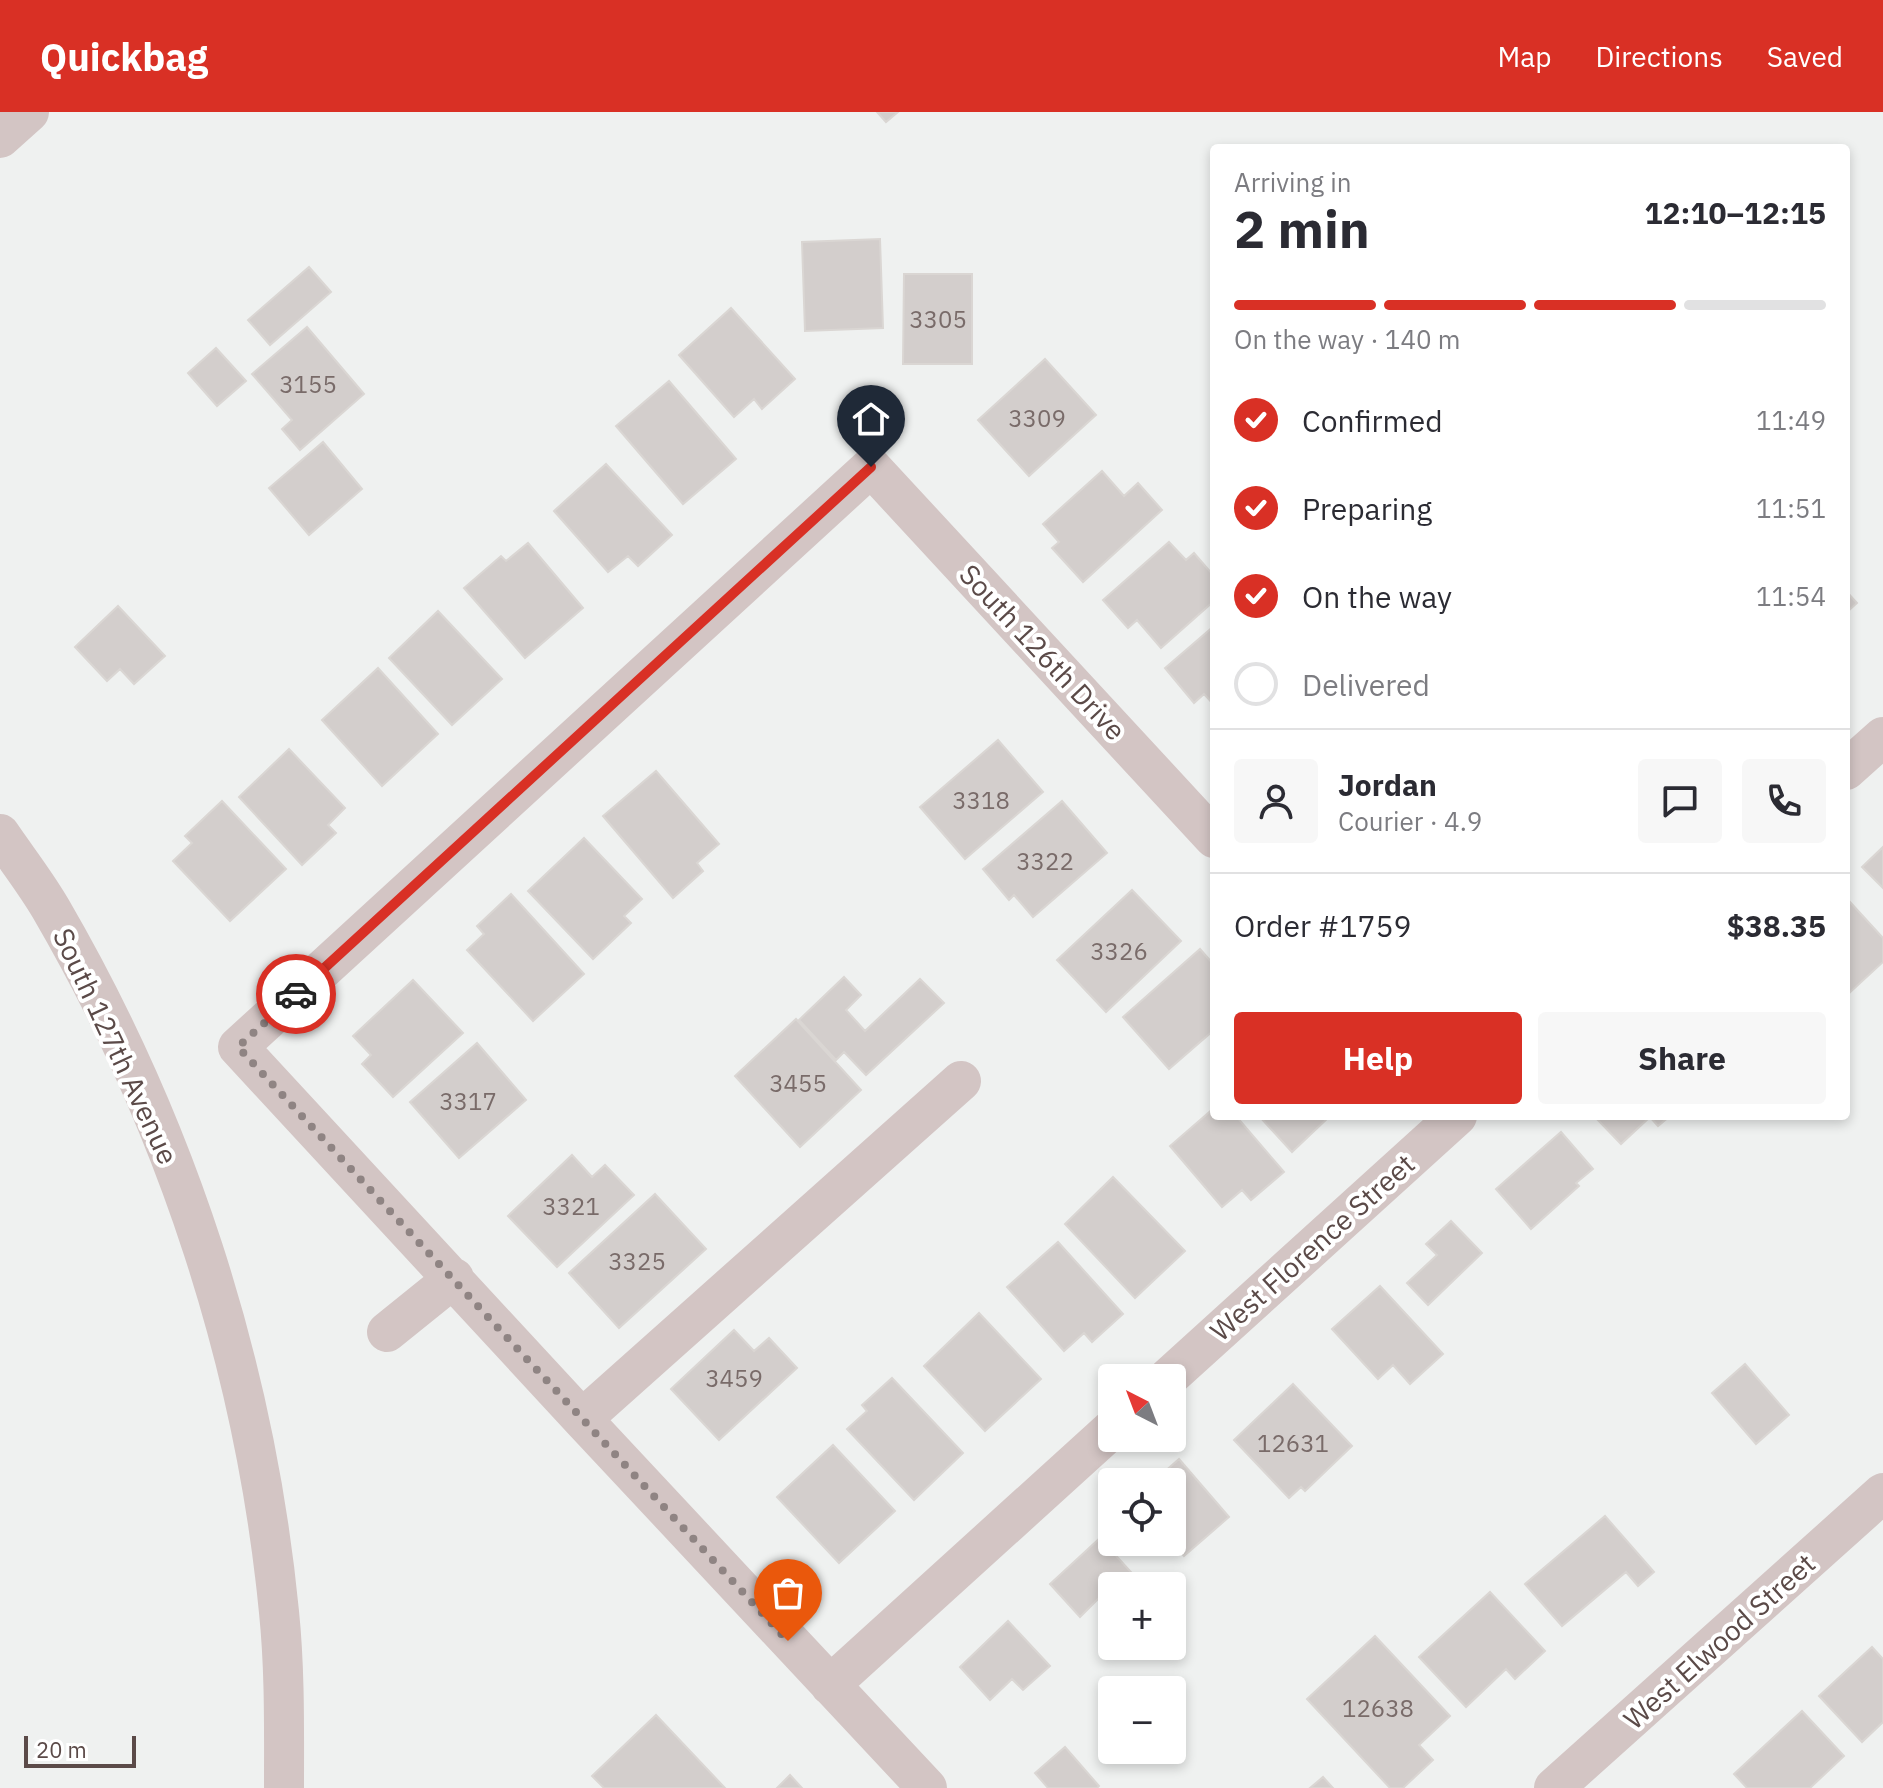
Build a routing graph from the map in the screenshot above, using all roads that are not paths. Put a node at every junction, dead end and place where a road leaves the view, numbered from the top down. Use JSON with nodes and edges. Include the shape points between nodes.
{"nodes":[{"id":1,"x":29,"y":112,"type":"edge"},
{"id":2,"x":0,"y":138,"type":"edge"},
{"id":3,"x":1883,"y":737,"type":"edge"},
{"id":4,"x":1850,"y":766,"type":"edge"},
{"id":5,"x":0,"y":834,"type":"edge"},
{"id":6,"x":1210,"y":834,"type":"edge"},
{"id":7,"x":961,"y":1081,"type":"dead end"},
{"id":8,"x":1453,"y":1120,"type":"edge"},
{"id":9,"x":454,"y":1278,"type":"junction"},
{"id":10,"x":387,"y":1332,"type":"dead end"},
{"id":11,"x":1183,"y":1364,"type":"edge"},
{"id":12,"x":582,"y":1419,"type":"junction"},
{"id":13,"x":1098,"y":1442,"type":"edge"},
{"id":14,"x":1883,"y":1493,"type":"edge"},
{"id":15,"x":830,"y":1685,"type":"junction"},
{"id":16,"x":284,"y":1788,"type":"edge"},
{"id":17,"x":927,"y":1788,"type":"edge"},
{"id":18,"x":1554,"y":1788,"type":"edge"}],
"edges":[{"from":1,"to":2,"type":"street"},
{"from":3,"to":4,"type":"street"},
{"from":5,"to":16,"type":"street","name":"South 127th Avenue","via":[[50,907],[109,1016],[196,1223],[222,1307],[268,1519],[280,1615]]},
{"from":6,"to":9,"type":"street","name":"South 126th Drive","via":[[871,467],[238,1047]]},
{"from":7,"to":12,"type":"street"},
{"from":8,"to":11,"type":"street","name":"West Florence Street"},
{"from":9,"to":10,"type":"street"},
{"from":9,"to":12,"type":"street"},
{"from":12,"to":15,"type":"street"},
{"from":13,"to":15,"type":"street"},
{"from":14,"to":18,"type":"street","name":"West Elwood Street"},
{"from":15,"to":17,"type":"street"}]}
